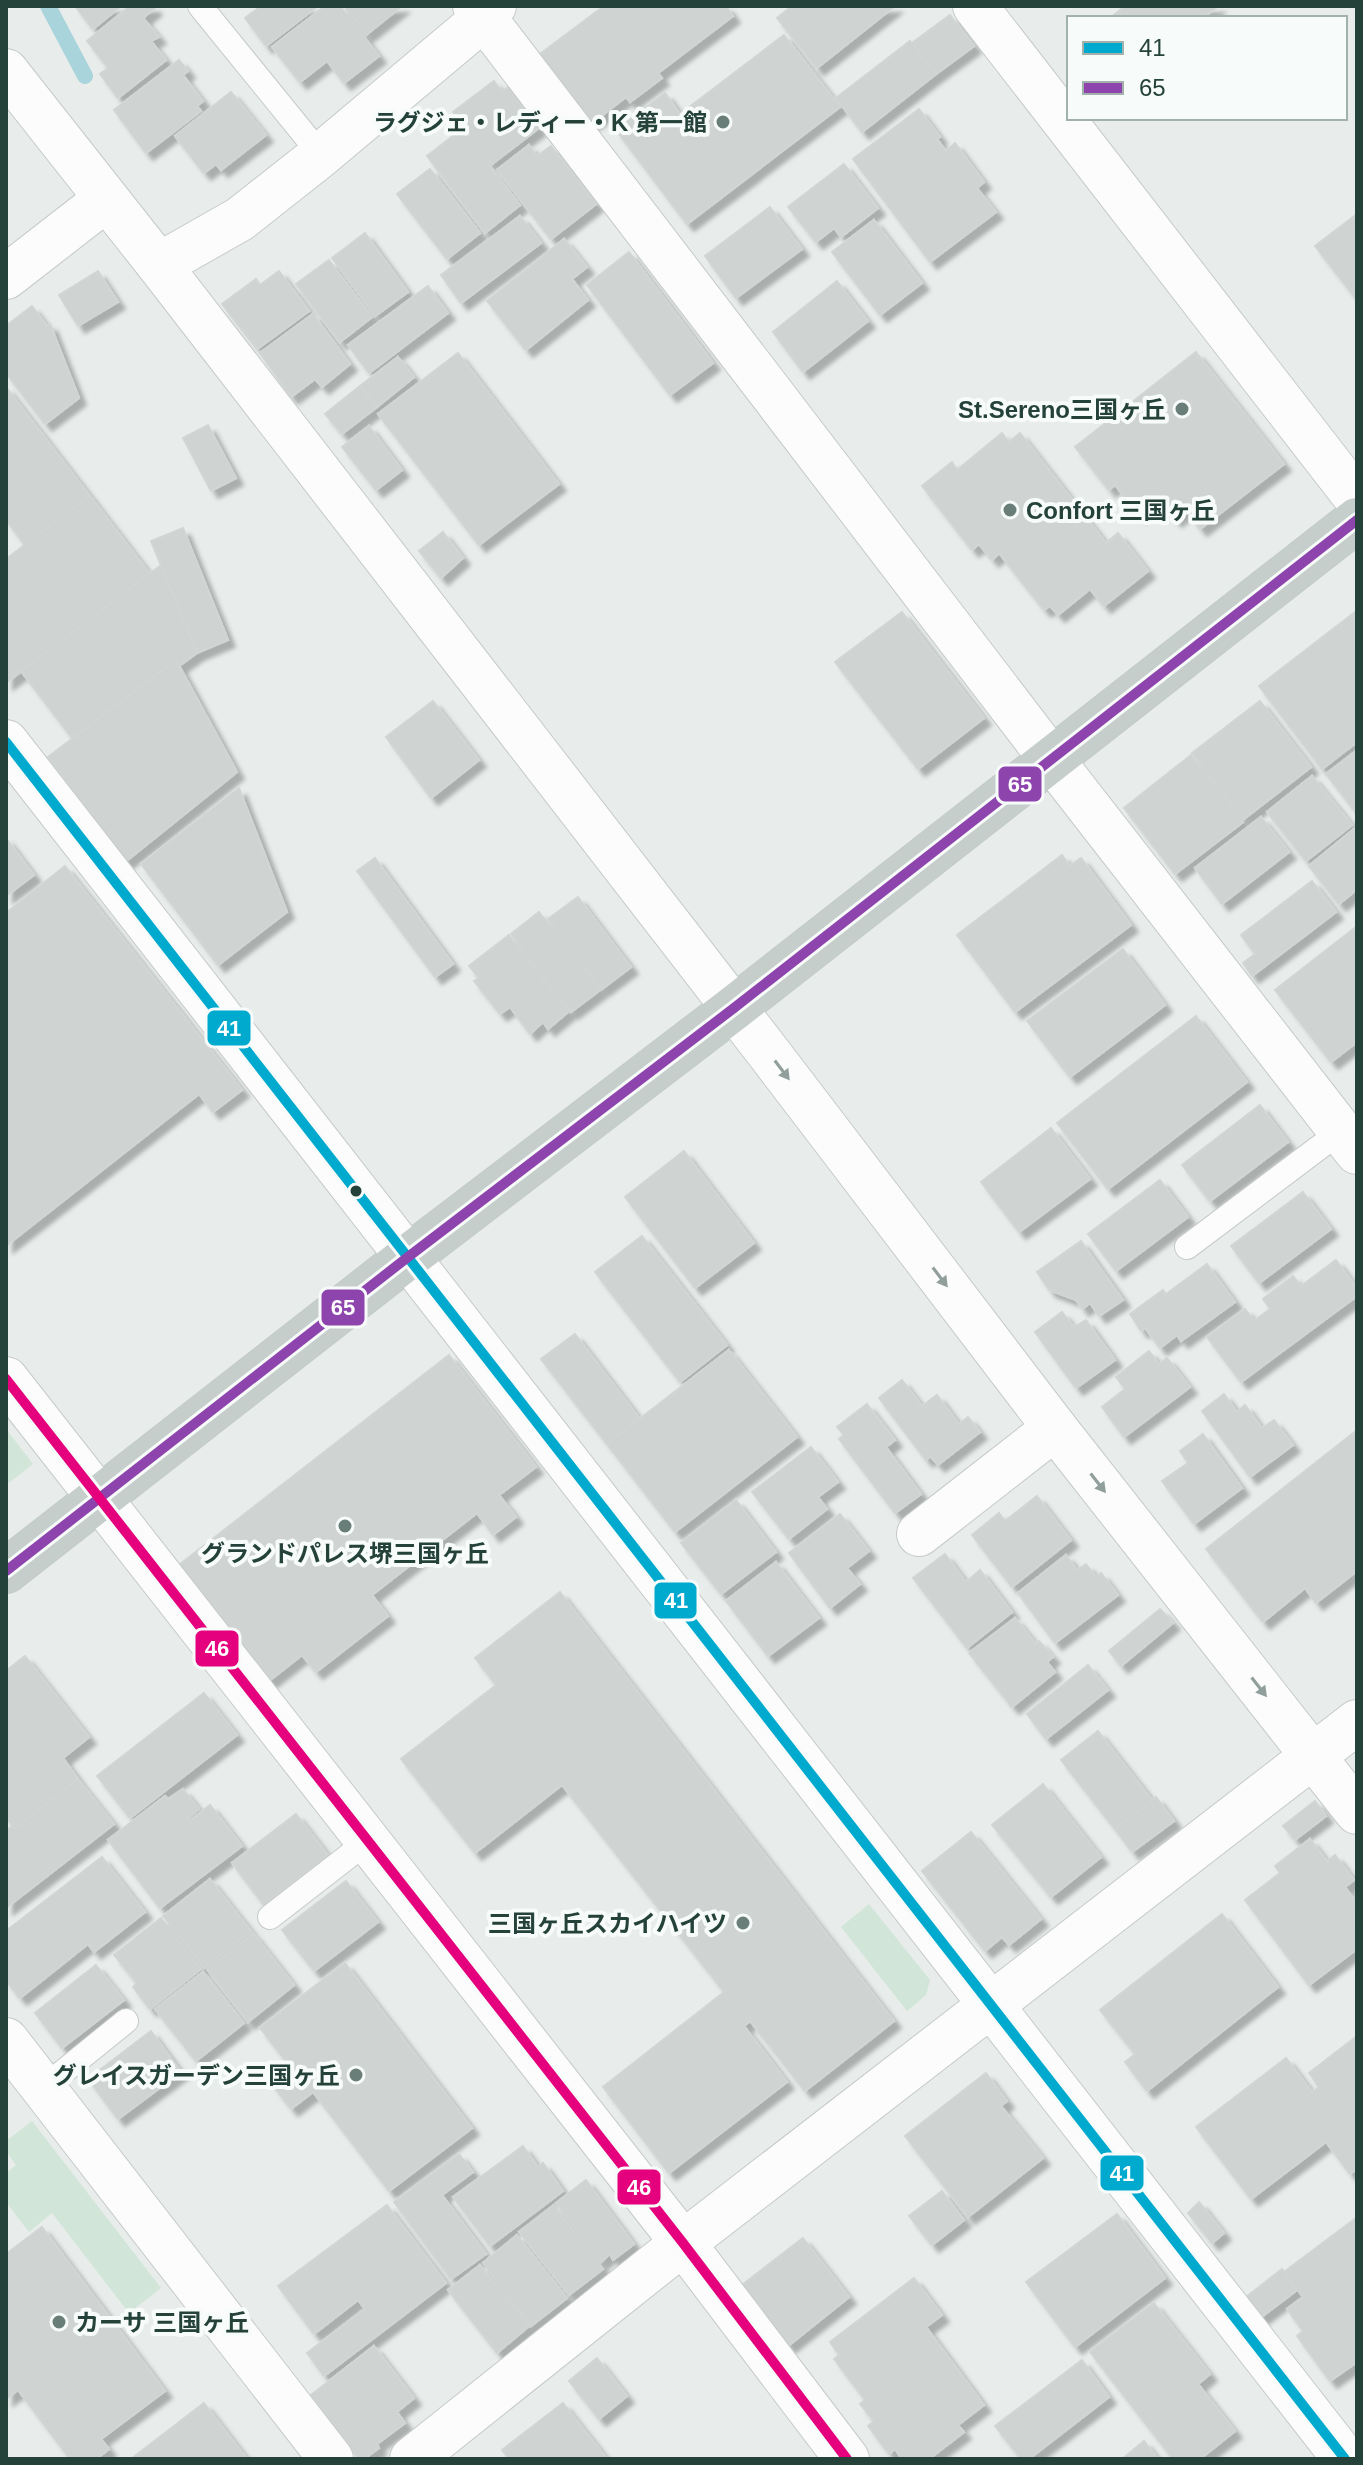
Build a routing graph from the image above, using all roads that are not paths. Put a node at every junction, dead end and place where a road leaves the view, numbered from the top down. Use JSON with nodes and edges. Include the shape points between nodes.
{"nodes":[{"id":1,"x":200,"y":6,"type":"edge"},
{"id":2,"x":975,"y":6,"type":"edge"},
{"id":3,"x":484,"y":10,"type":"edge"},
{"id":4,"x":6,"y":71,"type":"edge"},
{"id":5,"x":321,"y":155,"type":"junction"},
{"id":6,"x":105,"y":200,"type":"junction"},
{"id":7,"x":159,"y":265,"type":"junction"},
{"id":8,"x":6,"y":277,"type":"edge"},
{"id":9,"x":1357,"y":499,"type":"edge"},
{"id":10,"x":1357,"y":520,"type":"edge"},
{"id":11,"x":6,"y":742,"type":"edge"},
{"id":12,"x":1052,"y":760,"type":"junction"},
{"id":13,"x":734,"y":1008,"type":"junction"},
{"id":14,"x":1349,"y":1142,"type":"edge"},
{"id":15,"x":1187,"y":1247,"type":"dead end"},
{"id":16,"x":408,"y":1257,"type":"junction"},
{"id":17,"x":6,"y":1379,"type":"edge"},
{"id":18,"x":1055,"y":1428,"type":"junction"},
{"id":19,"x":100,"y":1498,"type":"junction"},
{"id":20,"x":919,"y":1534,"type":"dead end"},
{"id":21,"x":6,"y":1571,"type":"edge"},
{"id":22,"x":1357,"y":1722,"type":"edge"},
{"id":23,"x":1314,"y":1757,"type":"junction"},
{"id":24,"x":1357,"y":1812,"type":"edge"},
{"id":25,"x":368,"y":1841,"type":"junction"},
{"id":26,"x":270,"y":1917,"type":"dead end"},
{"id":27,"x":993,"y":2005,"type":"junction"},
{"id":28,"x":126,"y":2021,"type":"dead end"},
{"id":29,"x":6,"y":2040,"type":"edge"},
{"id":30,"x":42,"y":2089,"type":"junction"},
{"id":31,"x":683,"y":2243,"type":"junction"},
{"id":32,"x":331,"y":2459,"type":"edge"},
{"id":33,"x":412,"y":2459,"type":"edge"},
{"id":34,"x":847,"y":2459,"type":"edge"},
{"id":35,"x":1345,"y":2459,"type":"edge"}],
"edges":[{"from":1,"to":5,"type":"lane"},
{"from":2,"to":9,"type":"street"},
{"from":3,"to":5,"type":"street"},
{"from":3,"to":12,"type":"street"},
{"from":4,"to":6,"type":"street"},
{"from":5,"to":7,"type":"street","via":[[240,219]]},
{"from":6,"to":7,"type":"street"},
{"from":6,"to":8,"type":"street"},
{"from":7,"to":13,"type":"street"},
{"from":10,"to":12,"type":"highway"},
{"from":11,"to":16,"type":"street"},
{"from":12,"to":13,"type":"highway"},
{"from":12,"to":14,"type":"street"},
{"from":13,"to":16,"type":"highway"},
{"from":13,"to":18,"type":"street","one_way":true},
{"from":14,"to":15,"type":"lane"},
{"from":16,"to":19,"type":"highway"},
{"from":16,"to":27,"type":"street"},
{"from":17,"to":19,"type":"street"},
{"from":18,"to":20,"type":"street"},
{"from":18,"to":23,"type":"street","one_way":true},
{"from":19,"to":21,"type":"highway"},
{"from":19,"to":25,"type":"street"},
{"from":22,"to":23,"type":"street"},
{"from":23,"to":24,"type":"street"},
{"from":23,"to":27,"type":"street"},
{"from":25,"to":26,"type":"lane"},
{"from":25,"to":31,"type":"street"},
{"from":27,"to":31,"type":"street"},
{"from":27,"to":35,"type":"street"},
{"from":28,"to":30,"type":"lane"},
{"from":29,"to":30,"type":"street"},
{"from":30,"to":32,"type":"street"},
{"from":31,"to":33,"type":"street"},
{"from":31,"to":34,"type":"street"}]}
